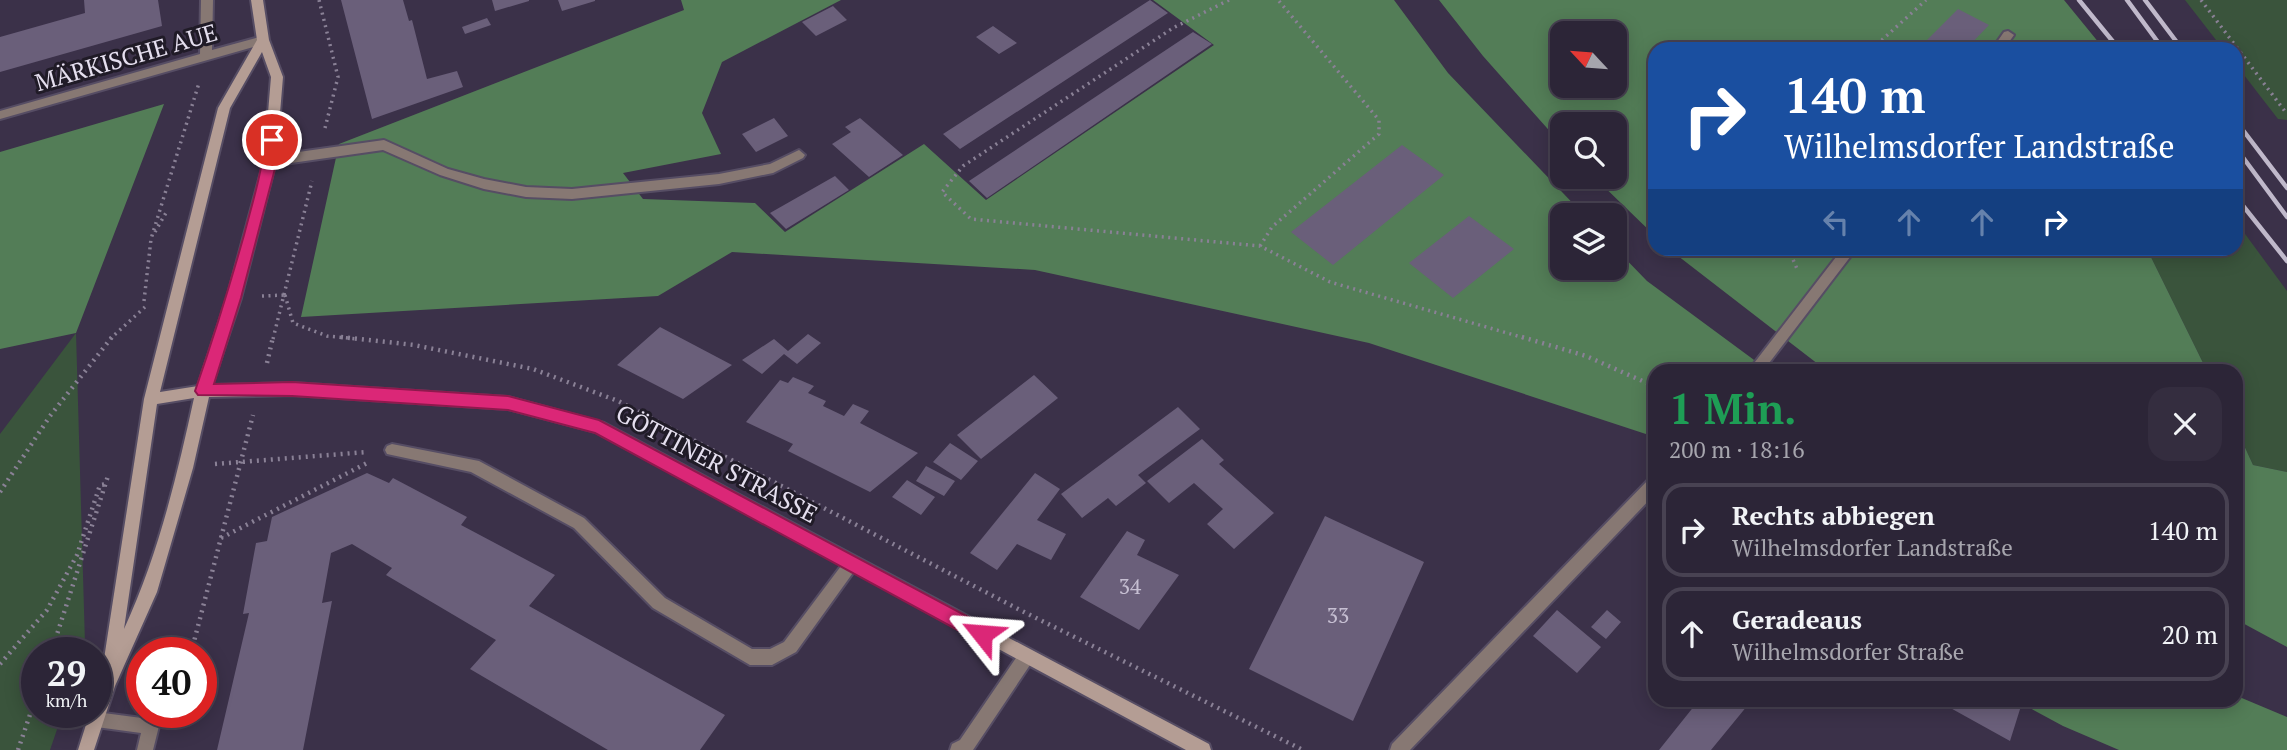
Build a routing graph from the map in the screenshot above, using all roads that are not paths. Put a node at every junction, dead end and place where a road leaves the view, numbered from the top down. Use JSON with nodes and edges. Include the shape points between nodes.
{"nodes":[{"id":1,"x":207,"y":0,"type":"edge"},
{"id":2,"x":257,"y":0,"type":"edge"},
{"id":3,"x":2008,"y":35,"type":"dead end"},
{"id":4,"x":263,"y":40,"type":"junction"},
{"id":5,"x":2003,"y":42,"type":"edge"},
{"id":6,"x":206,"y":55,"type":"junction"},
{"id":7,"x":0,"y":115,"type":"edge"},
{"id":8,"x":799,"y":155,"type":"dead end"},
{"id":9,"x":270,"y":161,"type":"junction"},
{"id":10,"x":1844,"y":256,"type":"edge"},
{"id":11,"x":1760,"y":364,"type":"edge"},
{"id":12,"x":203,"y":391,"type":"junction"},
{"id":13,"x":151,"y":399,"type":"junction"},
{"id":14,"x":392,"y":450,"type":"road end"},
{"id":15,"x":1648,"y":490,"type":"edge"},
{"id":16,"x":852,"y":563,"type":"junction"},
{"id":17,"x":1026,"y":657,"type":"junction"},
{"id":18,"x":112,"y":660,"type":"edge"},
{"id":19,"x":112,"y":674,"type":"edge"},
{"id":20,"x":112,"y":722,"type":"edge"},
{"id":21,"x":93,"y":728,"type":"edge"},
{"id":22,"x":964,"y":749,"type":"edge"},
{"id":23,"x":86,"y":750,"type":"edge"},
{"id":24,"x":145,"y":750,"type":"edge"},
{"id":25,"x":1203,"y":750,"type":"edge"},
{"id":26,"x":1398,"y":750,"type":"edge"}],
"edges":[{"from":1,"to":6,"type":"street"},
{"from":2,"to":4,"type":"main road"},
{"from":3,"to":5,"type":"street"},
{"from":4,"to":6,"type":"street","name":"MÄRKISCHE AUE"},
{"from":4,"to":9,"type":"main road","via":[[277,77]]},
{"from":4,"to":13,"type":"main road","via":[[224,108]]},
{"from":6,"to":7,"type":"street","name":"MÄRKISCHE AUE"},
{"from":8,"to":9,"type":"street","via":[[774,169],[719,179],[572,194],[484,184],[384,145]]},
{"from":9,"to":12,"type":"main road","via":[[234,298]]},
{"from":10,"to":11,"type":"street"},
{"from":12,"to":13,"type":"main road","name":"GÖTTINER STRASSE"},
{"from":12,"to":16,"type":"main road","name":"GÖTTINER STRASSE","via":[[292,389],[508,403],[599,427]]},
{"from":12,"to":19,"type":"main road","via":[[186,468],[149,592]]},
{"from":13,"to":18,"type":"main road"},
{"from":14,"to":16,"type":"street","via":[[474,466],[579,523],[659,603],[750,657],[772,657],[790,646]]},
{"from":15,"to":26,"type":"street"},
{"from":16,"to":17,"type":"main road","name":"GÖTTINER STRASSE"},
{"from":17,"to":22,"type":"street"},
{"from":17,"to":25,"type":"main road","name":"GÖTTINER STRASSE"},
{"from":20,"to":24,"type":"street","via":[[151,726]]},
{"from":21,"to":23,"type":"main road"}]}
